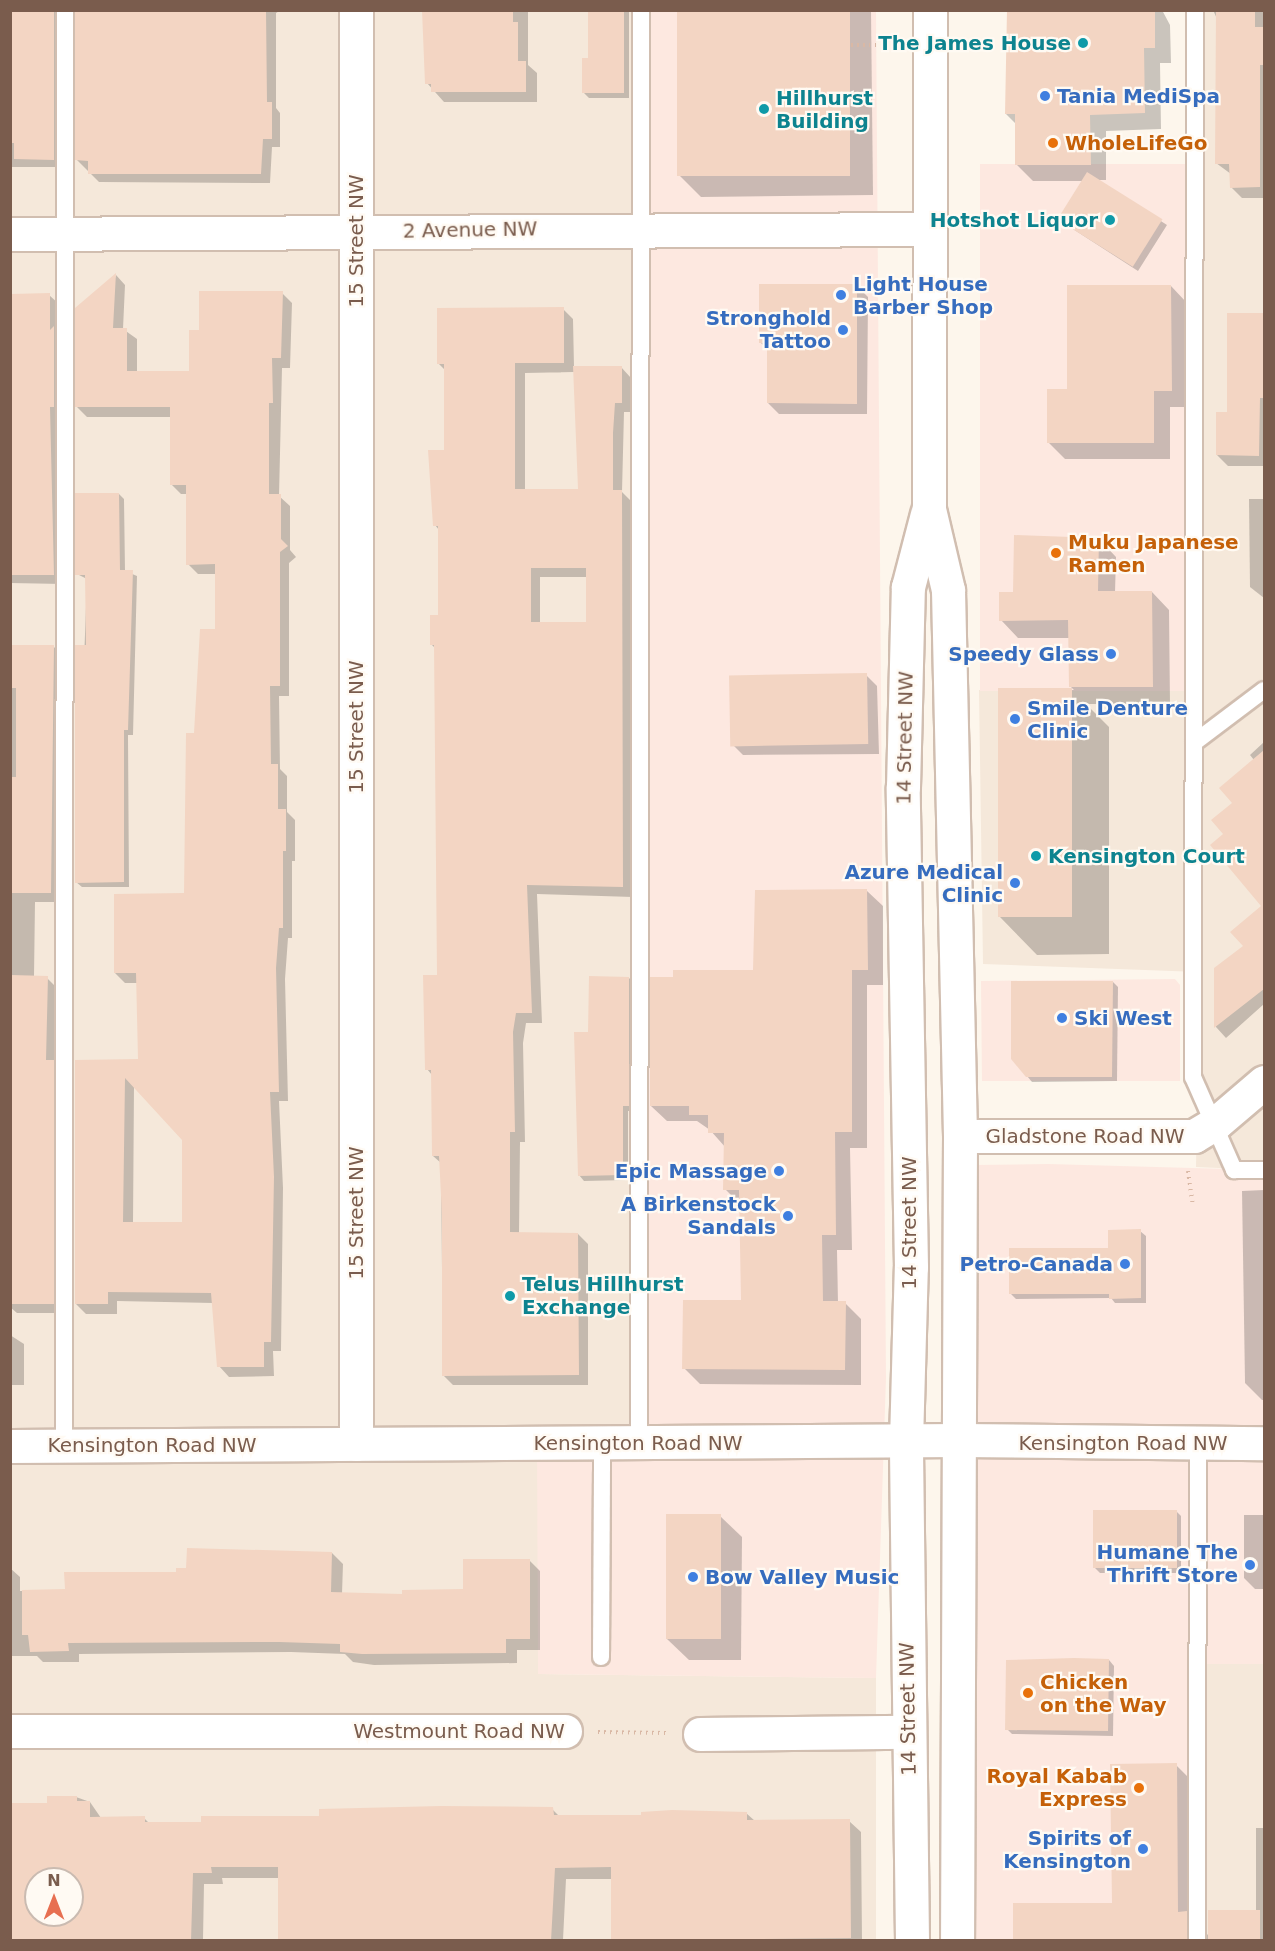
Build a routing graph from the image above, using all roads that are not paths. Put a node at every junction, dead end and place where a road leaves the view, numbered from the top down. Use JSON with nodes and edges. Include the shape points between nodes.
{"nodes":[{"id":1,"x":65,"y":10,"type":"edge"},
{"id":2,"x":356,"y":10,"type":"edge"},
{"id":3,"x":641,"y":10,"type":"edge"},
{"id":4,"x":930,"y":10,"type":"edge"},
{"id":5,"x":1195,"y":10,"type":"edge"},
{"id":6,"x":641,"y":229,"type":"junction"},
{"id":7,"x":930,"y":229,"type":"junction"},
{"id":8,"x":356,"y":232,"type":"junction"},
{"id":9,"x":10,"y":234,"type":"edge"},
{"id":10,"x":65,"y":234,"type":"junction"},
{"id":11,"x":928,"y":509,"type":"junction"},
{"id":12,"x":1264,"y":690,"type":"edge"},
{"id":13,"x":1195,"y":742,"type":"junction"},
{"id":14,"x":1264,"y":1082,"type":"edge"},
{"id":15,"x":1216,"y":1123,"type":"junction"},
{"id":16,"x":960,"y":1136,"type":"junction"},
{"id":17,"x":1264,"y":1170,"type":"edge"},
{"id":18,"x":961,"y":1440,"type":"junction"},
{"id":19,"x":906,"y":1441,"type":"junction"},
{"id":20,"x":602,"y":1443,"type":"junction"},
{"id":21,"x":639,"y":1443,"type":"junction"},
{"id":22,"x":1198,"y":1443,"type":"junction"},
{"id":23,"x":1264,"y":1443,"type":"edge"},
{"id":24,"x":356,"y":1444,"type":"junction"},
{"id":25,"x":10,"y":1446,"type":"edge"},
{"id":26,"x":64,"y":1446,"type":"junction"},
{"id":27,"x":602,"y":1657,"type":"dead end"},
{"id":28,"x":10,"y":1731,"type":"edge"},
{"id":29,"x":565,"y":1731,"type":"road end"},
{"id":30,"x":908,"y":1732,"type":"junction"},
{"id":31,"x":700,"y":1734,"type":"road end"},
{"id":32,"x":912,"y":1941,"type":"edge"},
{"id":33,"x":957,"y":1941,"type":"edge"},
{"id":34,"x":1197,"y":1941,"type":"edge"}],
"edges":[{"from":1,"to":10,"type":"lane"},
{"from":2,"to":8,"type":"street","name":"15 Street NW"},
{"from":3,"to":6,"type":"lane"},
{"from":4,"to":7,"type":"street","name":"14 Street NW"},
{"from":5,"to":13,"type":"lane"},
{"from":6,"to":7,"type":"street","name":"2 Avenue NW"},
{"from":6,"to":8,"type":"street","name":"2 Avenue NW"},
{"from":6,"to":21,"type":"lane"},
{"from":7,"to":11,"type":"street","name":"14 Street NW"},
{"from":8,"to":10,"type":"street","name":"2 Avenue NW"},
{"from":8,"to":24,"type":"street","name":"15 Street NW"},
{"from":9,"to":10,"type":"street","name":"2 Avenue NW"},
{"from":10,"to":26,"type":"lane"},
{"from":11,"to":16,"type":"street","name":"14 Street NW","via":[[948,590]]},
{"from":11,"to":19,"type":"street","name":"14 Street NW","via":[[908,587],[903,787],[911,1267]]},
{"from":12,"to":13,"type":"lane"},
{"from":13,"to":15,"type":"lane","via":[[1193,1077]]},
{"from":14,"to":15,"type":"street","name":"Gladstone Road NW"},
{"from":15,"to":16,"type":"street","name":"Gladstone Road NW","via":[[1194,1136],[1166,1139]]},
{"from":15,"to":17,"type":"lane","via":[[1234,1170]]},
{"from":16,"to":18,"type":"street","name":"14 Street NW"},
{"from":18,"to":19,"type":"street","name":"Kensington Road NW"},
{"from":18,"to":22,"type":"street","name":"Kensington Road NW"},
{"from":18,"to":33,"type":"street","name":"14 Street NW"},
{"from":19,"to":21,"type":"street","name":"Kensington Road NW"},
{"from":19,"to":30,"type":"street","name":"14 Street NW"},
{"from":20,"to":21,"type":"street","name":"Kensington Road NW"},
{"from":20,"to":24,"type":"street","name":"Kensington Road NW"},
{"from":20,"to":27,"type":"lane"},
{"from":22,"to":23,"type":"street","name":"Kensington Road NW"},
{"from":22,"to":34,"type":"lane"},
{"from":24,"to":26,"type":"street","name":"Kensington Road NW"},
{"from":25,"to":26,"type":"street","name":"Kensington Road NW"},
{"from":28,"to":29,"type":"street","name":"Westmount Road NW"},
{"from":30,"to":31,"type":"street"},
{"from":30,"to":32,"type":"street","name":"14 Street NW"}]}
